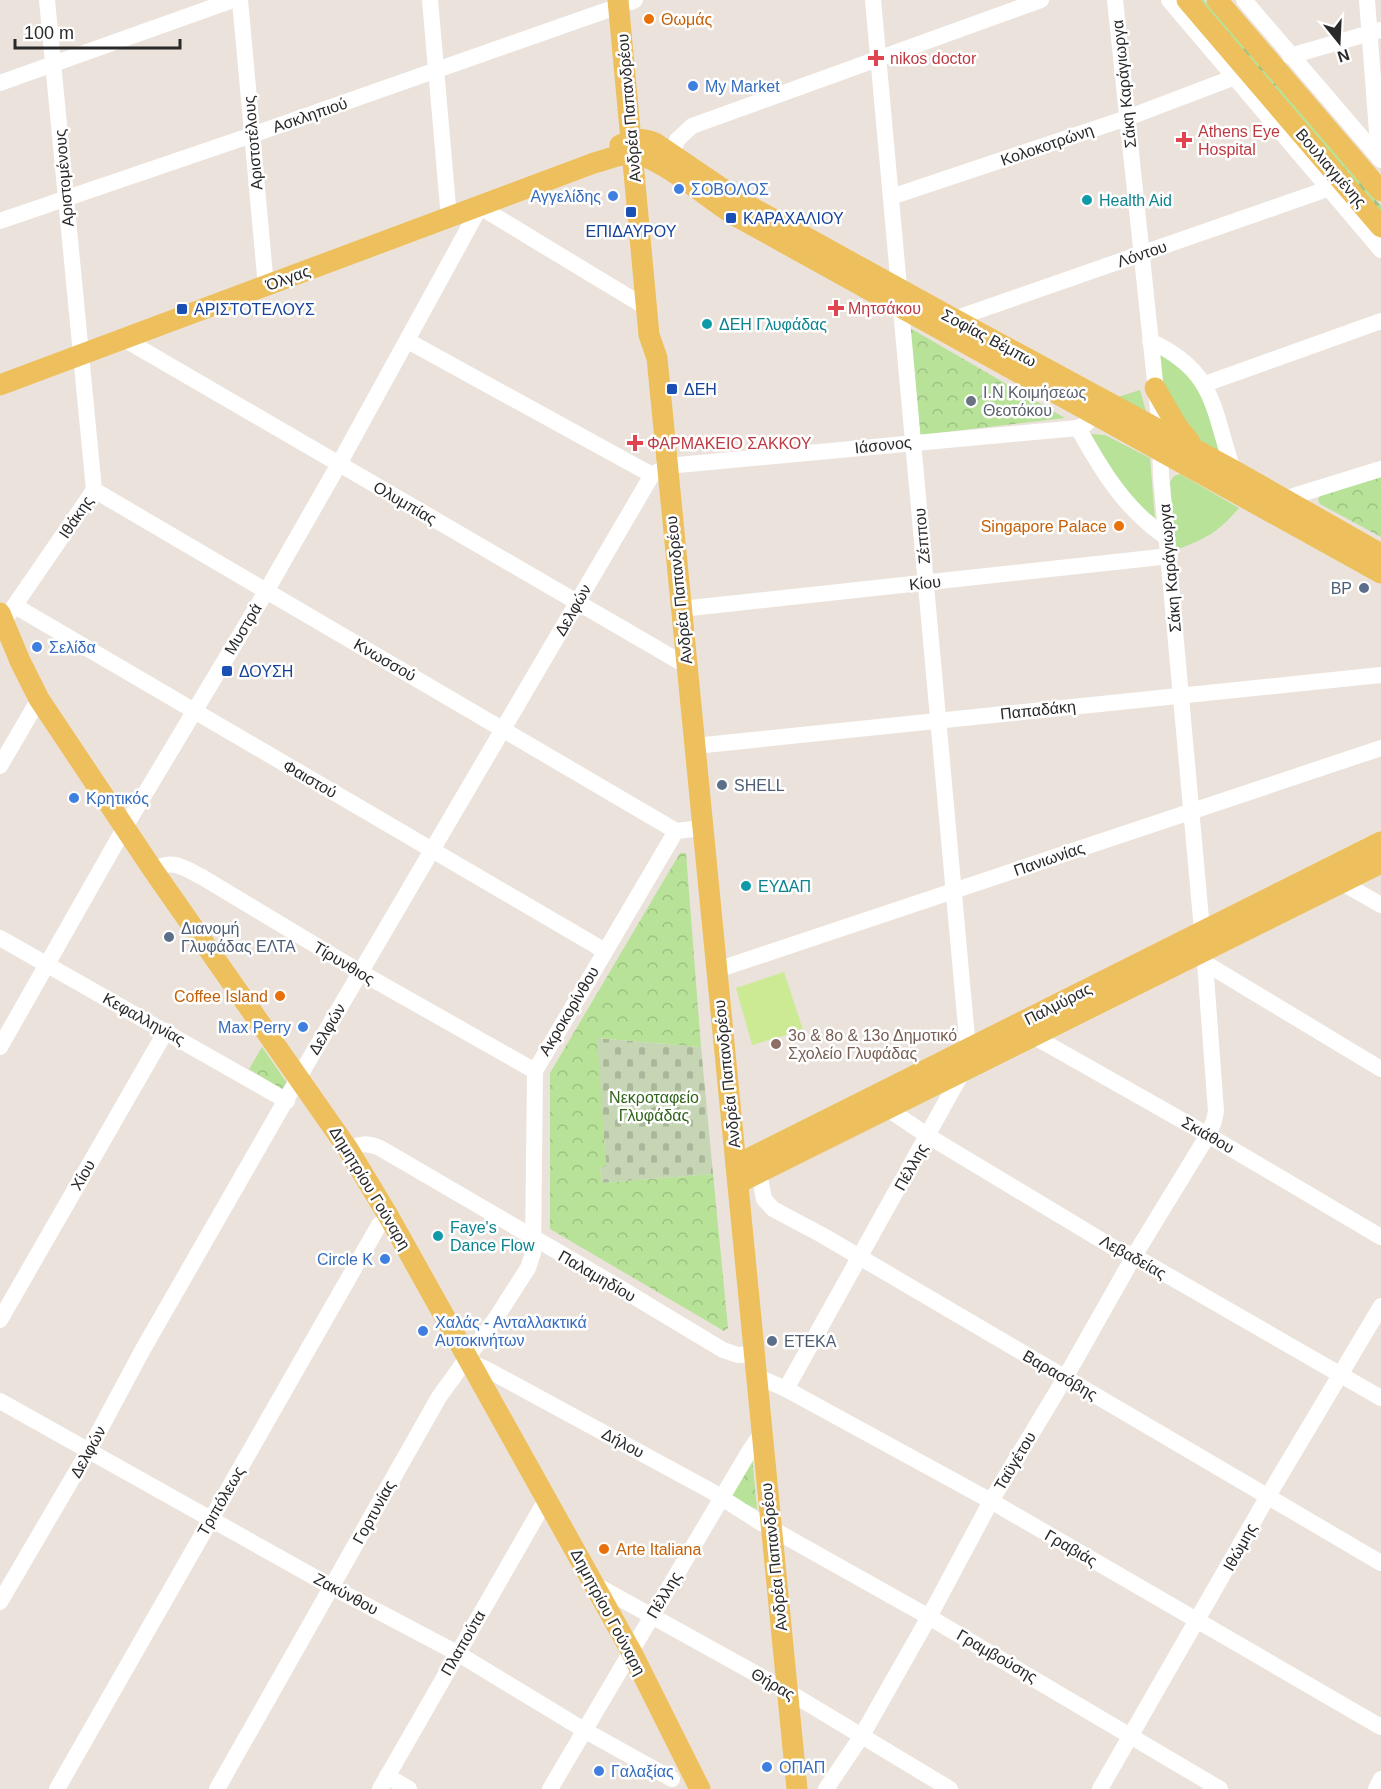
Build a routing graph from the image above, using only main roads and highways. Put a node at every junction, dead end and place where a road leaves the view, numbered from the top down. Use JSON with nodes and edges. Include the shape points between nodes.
{"nodes":[{"id":1,"x":1187,"y":0,"type":"edge"},
{"id":2,"x":1217,"y":0,"type":"edge"},
{"id":3,"x":627,"y":1,"type":"edge"},
{"id":4,"x":640,"y":147,"type":"junction"},
{"id":5,"x":1381,"y":191,"type":"edge"},
{"id":6,"x":1381,"y":226,"type":"edge"},
{"id":7,"x":901,"y":299,"type":"junction"},
{"id":8,"x":657,"y":358,"type":"junction"},
{"id":9,"x":0,"y":386,"type":"edge"},
{"id":10,"x":1155,"y":388,"type":"road end"},
{"id":11,"x":1199,"y":451,"type":"junction"},
{"id":12,"x":1381,"y":554,"type":"edge"},
{"id":13,"x":1381,"y":573,"type":"edge"},
{"id":14,"x":4,"y":616,"type":"edge"},
{"id":15,"x":1381,"y":842,"type":"edge"},
{"id":16,"x":1381,"y":863,"type":"edge"},
{"id":17,"x":1204,"y":948,"type":"junction"},
{"id":18,"x":737,"y":1174,"type":"junction"},
{"id":19,"x":676,"y":1779,"type":"edge"},
{"id":20,"x":700,"y":1789,"type":"edge"},
{"id":21,"x":797,"y":1789,"type":"edge"}],
"edges":[{"from":1,"to":6,"type":"main road","name":"Βουλιαγμένης"},
{"from":2,"to":5,"type":"main road","name":"Βουλιαγμένης"},
{"from":3,"to":4,"type":"main road","name":"Ανδρέα Παπανδρέου"},
{"from":4,"to":7,"type":"main road","name":"Σοφίας Βέμπω","via":[[734,215]]},
{"from":4,"to":7,"type":"main road","name":"Σοφίας Βέμπω","via":[[664,147],[742,202]]},
{"from":4,"to":8,"type":"main road","name":"Ανδρέα Παπανδρέου","via":[[661,331]]},
{"from":4,"to":8,"type":"main road","name":"Ανδρέα Παπανδρέου","via":[[649,335]]},
{"from":4,"to":9,"type":"main road","name":"Όλγας","via":[[603,153],[576,171]]},
{"from":7,"to":11,"type":"main road","name":"Σοφίας Βέμπω","via":[[954,319]]},
{"from":7,"to":13,"type":"main road","name":"Σοφίας Βέμπω","via":[[1086,421],[1161,452]]},
{"from":8,"to":18,"type":"main road","name":"Ανδρέα Παπανδρέου","via":[[660,471],[681,609]]},
{"from":10,"to":11,"type":"main road","via":[[1177,426]]},
{"from":11,"to":12,"type":"main road","name":"Σοφίας Βέμπω"},
{"from":14,"to":19,"type":"main road","name":"Δημητρίου Γούναρη","via":[[39,699],[348,1149],[389,1217],[631,1651]]},
{"from":15,"to":17,"type":"main road","name":"Παλμύρας"},
{"from":16,"to":17,"type":"main road","name":"Παλμύρας"},
{"from":17,"to":18,"type":"main road","name":"Παλμύρας","via":[[968,1049]]},
{"from":17,"to":18,"type":"main road","name":"Παλμύρας","via":[[759,1173]]},
{"from":18,"to":21,"type":"main road","name":"Ανδρέα Παπανδρέου"},
{"from":19,"to":20,"type":"main road","name":"Δημητρίου Γούναρη"}]}
